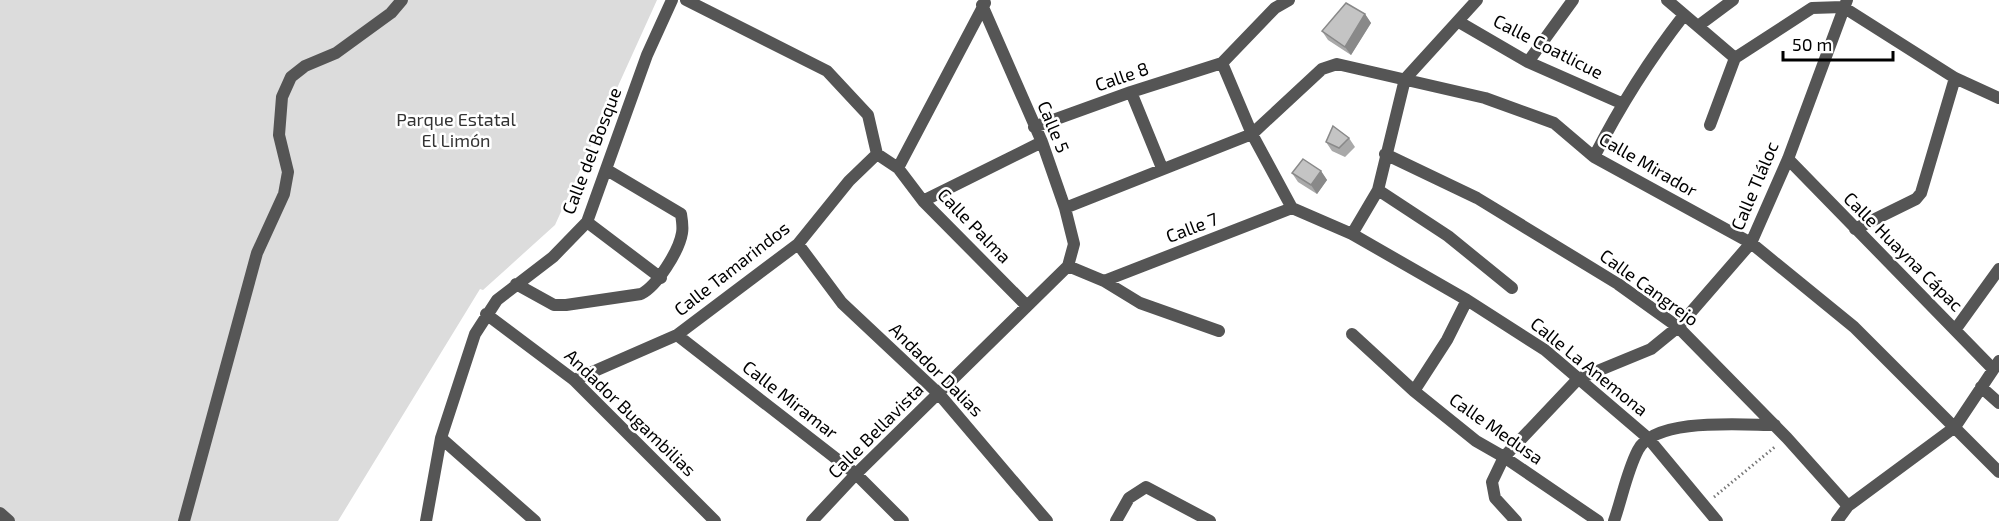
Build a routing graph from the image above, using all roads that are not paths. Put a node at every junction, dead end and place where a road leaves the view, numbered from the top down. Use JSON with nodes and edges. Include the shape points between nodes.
{"nodes":[{"id":1,"x":402,"y":0,"type":"edge"},
{"id":2,"x":672,"y":0,"type":"edge"},
{"id":3,"x":686,"y":0,"type":"edge"},
{"id":4,"x":1289,"y":0,"type":"edge"},
{"id":5,"x":1477,"y":0,"type":"edge"},
{"id":6,"x":1573,"y":0,"type":"edge"},
{"id":7,"x":1667,"y":0,"type":"edge"},
{"id":8,"x":1732,"y":0,"type":"edge"},
{"id":9,"x":985,"y":2,"type":"edge"},
{"id":10,"x":1845,"y":3,"type":"edge"},
{"id":11,"x":1684,"y":15,"type":"junction"},
{"id":12,"x":1459,"y":21,"type":"junction"},
{"id":13,"x":1698,"y":26,"type":"junction"},
{"id":14,"x":1735,"y":58,"type":"junction"},
{"id":15,"x":1528,"y":62,"type":"junction"},
{"id":16,"x":1222,"y":63,"type":"junction"},
{"id":17,"x":1955,"y":78,"type":"junction"},
{"id":18,"x":1405,"y":79,"type":"junction"},
{"id":19,"x":1131,"y":92,"type":"junction"},
{"id":20,"x":1999,"y":98,"type":"edge"},
{"id":21,"x":1622,"y":103,"type":"junction"},
{"id":22,"x":1710,"y":125,"type":"dead end"},
{"id":23,"x":1034,"y":127,"type":"junction"},
{"id":24,"x":1252,"y":134,"type":"junction"},
{"id":25,"x":1042,"y":142,"type":"junction"},
{"id":26,"x":1385,"y":154,"type":"junction"},
{"id":27,"x":881,"y":156,"type":"junction"},
{"id":28,"x":1594,"y":157,"type":"junction"},
{"id":29,"x":1788,"y":159,"type":"junction"},
{"id":30,"x":898,"y":168,"type":"junction"},
{"id":31,"x":1162,"y":168,"type":"junction"},
{"id":32,"x":607,"y":170,"type":"junction"},
{"id":33,"x":1378,"y":190,"type":"junction"},
{"id":34,"x":923,"y":201,"type":"junction"},
{"id":35,"x":1065,"y":208,"type":"junction"},
{"id":36,"x":1292,"y":208,"type":"junction"},
{"id":37,"x":587,"y":222,"type":"junction"},
{"id":38,"x":1856,"y":228,"type":"junction"},
{"id":39,"x":1352,"y":234,"type":"junction"},
{"id":40,"x":1751,"y":243,"type":"junction"},
{"id":41,"x":798,"y":244,"type":"junction"},
{"id":42,"x":1068,"y":266,"type":"junction"},
{"id":43,"x":1999,"y":269,"type":"edge"},
{"id":44,"x":661,"y":278,"type":"junction"},
{"id":45,"x":1104,"y":281,"type":"junction"},
{"id":46,"x":516,"y":284,"type":"junction"},
{"id":47,"x":1512,"y":288,"type":"dead end"},
{"id":48,"x":1467,"y":300,"type":"junction"},
{"id":49,"x":1028,"y":306,"type":"junction"},
{"id":50,"x":486,"y":314,"type":"junction"},
{"id":51,"x":1678,"y":327,"type":"junction"},
{"id":52,"x":1955,"y":330,"type":"junction"},
{"id":53,"x":1219,"y":331,"type":"dead end"},
{"id":54,"x":1352,"y":334,"type":"dead end"},
{"id":55,"x":677,"y":335,"type":"junction"},
{"id":56,"x":1996,"y":365,"type":"edge"},
{"id":57,"x":1578,"y":379,"type":"junction"},
{"id":58,"x":574,"y":380,"type":"junction"},
{"id":59,"x":1982,"y":387,"type":"junction"},
{"id":60,"x":1414,"y":391,"type":"junction"},
{"id":61,"x":939,"y":394,"type":"junction"},
{"id":62,"x":1999,"y":403,"type":"edge"},
{"id":63,"x":1774,"y":425,"type":"junction"},
{"id":64,"x":1955,"y":428,"type":"junction"},
{"id":65,"x":441,"y":438,"type":"junction"},
{"id":66,"x":1648,"y":438,"type":"junction"},
{"id":67,"x":1504,"y":457,"type":"junction"},
{"id":68,"x":1999,"y":472,"type":"edge"},
{"id":69,"x":856,"y":474,"type":"junction"},
{"id":70,"x":1848,"y":506,"type":"junction"},
{"id":71,"x":0,"y":513,"type":"edge"},
{"id":72,"x":1206,"y":520,"type":"edge"},
{"id":73,"x":9,"y":521,"type":"edge"},
{"id":74,"x":184,"y":521,"type":"edge"},
{"id":75,"x":426,"y":521,"type":"edge"},
{"id":76,"x":535,"y":521,"type":"edge"},
{"id":77,"x":716,"y":521,"type":"edge"},
{"id":78,"x":812,"y":521,"type":"edge"},
{"id":79,"x":903,"y":521,"type":"edge"},
{"id":80,"x":1047,"y":521,"type":"edge"},
{"id":81,"x":1116,"y":521,"type":"edge"},
{"id":82,"x":1516,"y":521,"type":"edge"},
{"id":83,"x":1598,"y":521,"type":"edge"},
{"id":84,"x":1614,"y":521,"type":"edge"},
{"id":85,"x":1718,"y":521,"type":"edge"},
{"id":86,"x":1837,"y":521,"type":"edge"}],
"edges":[{"from":1,"to":74,"type":"street","via":[[336,53],[305,66],[291,77],[282,97],[279,135],[288,172],[284,194],[257,253]]},
{"from":2,"to":32,"type":"street","name":"Calle del Bosque","via":[[647,55]]},
{"from":3,"to":27,"type":"street","via":[[827,71],[868,114]]},
{"from":4,"to":16,"type":"street","via":[[1275,8]]},
{"from":5,"to":12,"type":"street"},
{"from":6,"to":15,"type":"street"},
{"from":7,"to":11,"type":"street"},
{"from":8,"to":13,"type":"street"},
{"from":9,"to":23,"type":"street","name":"Calle 5"},
{"from":9,"to":30,"type":"street"},
{"from":10,"to":14,"type":"street","via":[[1812,8]]},
{"from":10,"to":17,"type":"street"},
{"from":10,"to":29,"type":"street","name":"Calle Tláloc"},
{"from":11,"to":13,"type":"street"},
{"from":11,"to":21,"type":"street"},
{"from":12,"to":15,"type":"street","name":"Calle Coatlicue"},
{"from":12,"to":18,"type":"street"},
{"from":13,"to":14,"type":"street"},
{"from":14,"to":22,"type":"street"},
{"from":15,"to":21,"type":"street","name":"Calle Coatlicue"},
{"from":16,"to":19,"type":"street","name":"Calle 8"},
{"from":16,"to":24,"type":"street"},
{"from":17,"to":20,"type":"street"},
{"from":17,"to":38,"type":"street","via":[[1921,194]]},
{"from":18,"to":24,"type":"street","name":"Calle Mirador","via":[[1337,64],[1322,69]]},
{"from":18,"to":26,"type":"street"},
{"from":18,"to":28,"type":"street","name":"Calle Mirador","via":[[1485,98],[1554,123]]},
{"from":19,"to":23,"type":"street","name":"Calle 8"},
{"from":19,"to":31,"type":"street"},
{"from":21,"to":28,"type":"street"},
{"from":23,"to":25,"type":"street","name":"Calle 5"},
{"from":24,"to":31,"type":"street"},
{"from":24,"to":36,"type":"street"},
{"from":25,"to":34,"type":"street"},
{"from":25,"to":35,"type":"street","name":"Calle 5"},
{"from":26,"to":33,"type":"street"},
{"from":26,"to":51,"type":"street","name":"Calle Cangrejo","via":[[1477,198],[1618,284]]},
{"from":27,"to":30,"type":"street","name":"Calle Palma"},
{"from":27,"to":41,"type":"street","name":"Calle Tamarindos","via":[[849,181]]},
{"from":28,"to":40,"type":"street","name":"Calle Mirador"},
{"from":29,"to":38,"type":"street","name":"Calle Huayna Cápac"},
{"from":29,"to":40,"type":"street","name":"Calle Tláloc"},
{"from":30,"to":34,"type":"street","name":"Calle Palma"},
{"from":31,"to":35,"type":"street"},
{"from":32,"to":37,"type":"street","name":"Calle del Bosque"},
{"from":32,"to":44,"type":"street","via":[[681,214],[682,233]]},
{"from":33,"to":39,"type":"street"},
{"from":33,"to":47,"type":"street","via":[[1448,236]]},
{"from":34,"to":49,"type":"street","name":"Calle Palma"},
{"from":35,"to":42,"type":"street","name":"Calle 5","via":[[1074,244]]},
{"from":36,"to":39,"type":"street","name":"Calle La Anemona"},
{"from":36,"to":45,"type":"street","name":"Calle 7"},
{"from":37,"to":44,"type":"street"},
{"from":37,"to":46,"type":"street","name":"Calle del Bosque","via":[[553,257]]},
{"from":38,"to":52,"type":"street","name":"Calle Huayna Cápac"},
{"from":39,"to":48,"type":"street","name":"Calle La Anemona"},
{"from":40,"to":51,"type":"street","name":"Calle Tláloc"},
{"from":40,"to":64,"type":"street","name":"Calle Mirador","via":[[1854,327]]},
{"from":41,"to":55,"type":"street","name":"Calle Tamarindos"},
{"from":41,"to":61,"type":"street","name":"Andador Dalias","via":[[842,303]]},
{"from":42,"to":45,"type":"street"},
{"from":42,"to":49,"type":"street","name":"Calle Bellavista"},
{"from":43,"to":52,"type":"street"},
{"from":44,"to":46,"type":"street","via":[[641,294],[566,305],[554,305]]},
{"from":45,"to":53,"type":"street","via":[[1140,303]]},
{"from":46,"to":50,"type":"street","name":"Calle del Bosque"},
{"from":48,"to":57,"type":"street","name":"Calle La Anemona","via":[[1545,350]]},
{"from":48,"to":60,"type":"street"},
{"from":49,"to":61,"type":"street","name":"Calle Bellavista"},
{"from":50,"to":58,"type":"street","name":"Andador Bugambilias"},
{"from":50,"to":65,"type":"street","name":"Calle del Bosque","via":[[475,334]]},
{"from":51,"to":57,"type":"street","name":"Calle Tláloc","via":[[1651,349]]},
{"from":51,"to":63,"type":"street","name":"Calle Cangrejo"},
{"from":52,"to":56,"type":"street","name":"Calle Huayna Cápac"},
{"from":54,"to":60,"type":"street","name":"Calle Medusa"},
{"from":55,"to":58,"type":"street","name":"Calle Tamarindos"},
{"from":55,"to":69,"type":"street","name":"Calle Miramar"},
{"from":56,"to":59,"type":"street"},
{"from":57,"to":66,"type":"street","name":"Calle La Anemona"},
{"from":57,"to":67,"type":"street"},
{"from":58,"to":77,"type":"street","name":"Andador Bugambilias"},
{"from":59,"to":62,"type":"street"},
{"from":59,"to":64,"type":"street"},
{"from":60,"to":67,"type":"street","name":"Calle Medusa","via":[[1476,441]]},
{"from":61,"to":69,"type":"street","name":"Calle Bellavista"},
{"from":61,"to":80,"type":"street","name":"Andador Dalias"},
{"from":63,"to":66,"type":"street","via":[[1682,427]]},
{"from":63,"to":70,"type":"street","name":"Calle Cangrejo"},
{"from":64,"to":68,"type":"street","name":"Calle Mirador"},
{"from":64,"to":70,"type":"street"},
{"from":65,"to":75,"type":"street","name":"Calle del Bosque"},
{"from":65,"to":76,"type":"street"},
{"from":66,"to":84,"type":"street","via":[[1638,449]]},
{"from":66,"to":85,"type":"street","name":"Calle La Anemona"},
{"from":67,"to":82,"type":"street","via":[[1492,482],[1495,498]]},
{"from":67,"to":83,"type":"street","name":"Calle Medusa"},
{"from":69,"to":78,"type":"street","name":"Calle Bellavista"},
{"from":69,"to":79,"type":"street","name":"Calle Miramar"},
{"from":70,"to":86,"type":"street"},
{"from":71,"to":73,"type":"street"},
{"from":72,"to":81,"type":"street","via":[[1146,487],[1129,498]]}]}
